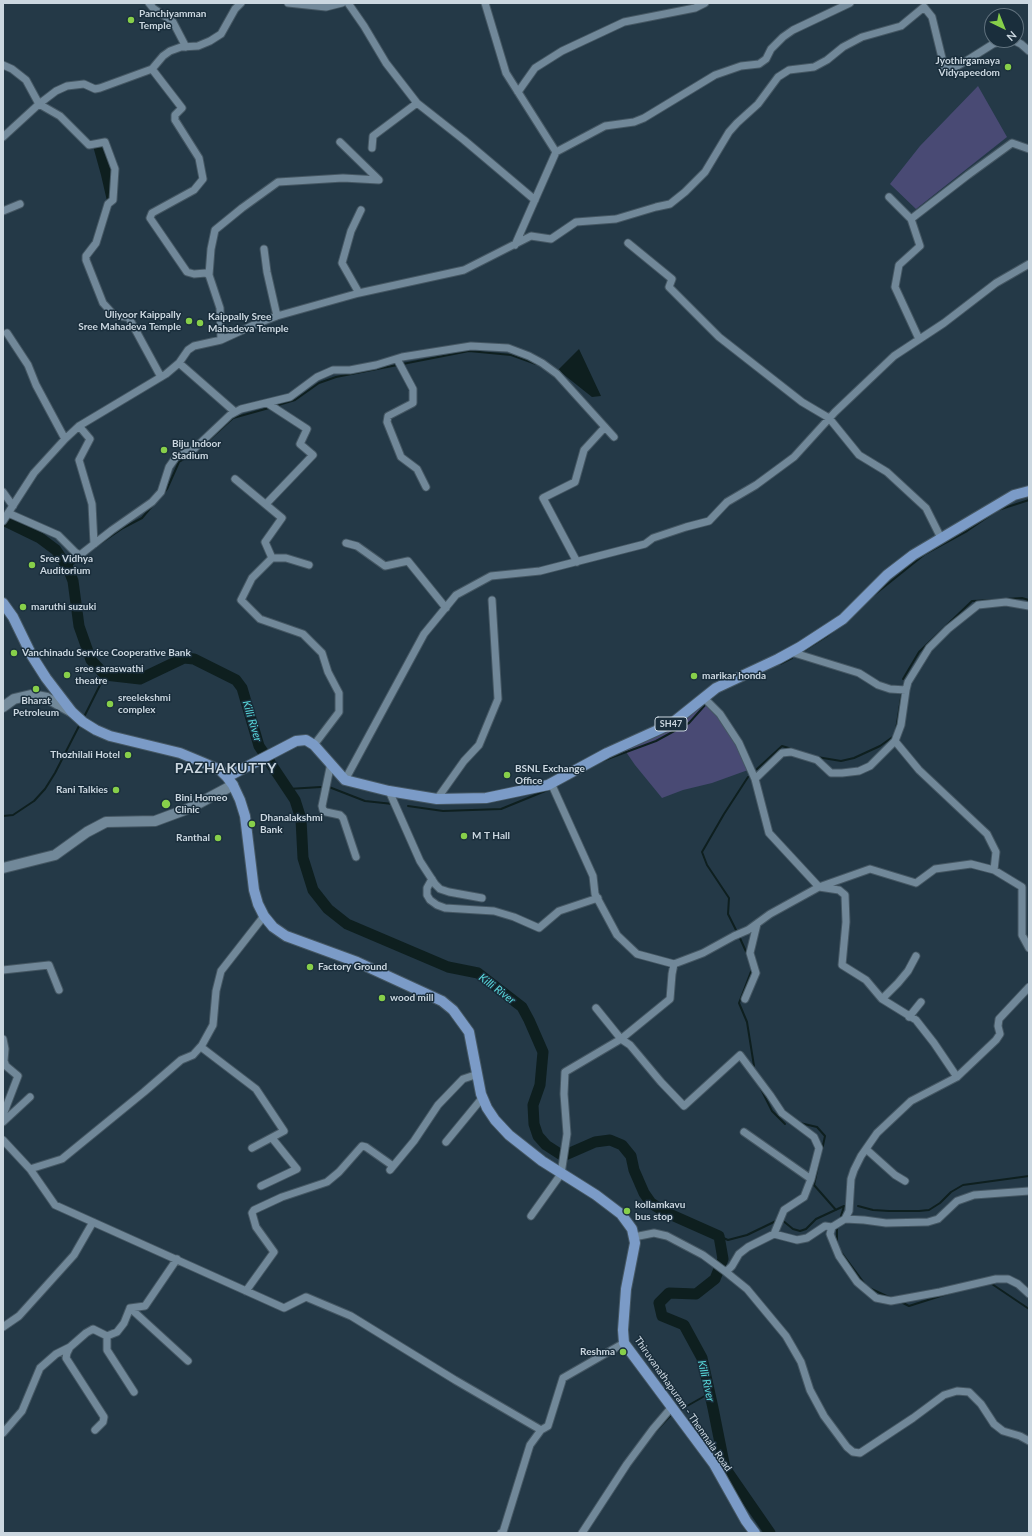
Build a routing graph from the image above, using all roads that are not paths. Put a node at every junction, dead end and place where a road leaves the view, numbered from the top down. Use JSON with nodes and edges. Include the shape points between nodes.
{"nodes":[{"id":1,"x":149,"y":3,"type":"edge"},
{"id":2,"x":241,"y":3,"type":"edge"},
{"id":3,"x":288,"y":3,"type":"edge"},
{"id":4,"x":342,"y":3,"type":"edge"},
{"id":5,"x":348,"y":3,"type":"edge"},
{"id":6,"x":484,"y":3,"type":"edge"},
{"id":7,"x":705,"y":3,"type":"edge"},
{"id":8,"x":850,"y":3,"type":"edge"},
{"id":9,"x":186,"y":47,"type":"junction"},
{"id":10,"x":1029,"y":51,"type":"edge"},
{"id":11,"x":3,"y":65,"type":"edge"},
{"id":12,"x":152,"y":69,"type":"junction"},
{"id":13,"x":518,"y":92,"type":"junction"},
{"id":14,"x":417,"y":103,"type":"junction"},
{"id":15,"x":39,"y":104,"type":"junction"},
{"id":16,"x":3,"y":137,"type":"edge"},
{"id":17,"x":340,"y":142,"type":"dead end"},
{"id":18,"x":372,"y":148,"type":"dead end"},
{"id":19,"x":1029,"y":149,"type":"edge"},
{"id":20,"x":556,"y":152,"type":"junction"},
{"id":21,"x":889,"y":197,"type":"dead end"},
{"id":22,"x":535,"y":200,"type":"junction"},
{"id":23,"x":20,"y":204,"type":"dead end"},
{"id":24,"x":361,"y":210,"type":"dead end"},
{"id":25,"x":3,"y":211,"type":"edge"},
{"id":26,"x":911,"y":219,"type":"junction"},
{"id":27,"x":628,"y":243,"type":"dead end"},
{"id":28,"x":515,"y":245,"type":"junction"},
{"id":29,"x":264,"y":249,"type":"dead end"},
{"id":30,"x":1029,"y":264,"type":"edge"},
{"id":31,"x":209,"y":275,"type":"junction"},
{"id":32,"x":359,"y":293,"type":"junction"},
{"id":33,"x":277,"y":316,"type":"junction"},
{"id":34,"x":7,"y":333,"type":"dead end"},
{"id":35,"x":919,"y":339,"type":"junction"},
{"id":36,"x":221,"y":340,"type":"junction"},
{"id":37,"x":397,"y":359,"type":"junction"},
{"id":38,"x":179,"y":363,"type":"junction"},
{"id":39,"x":161,"y":377,"type":"junction"},
{"id":40,"x":267,"y":403,"type":"junction"},
{"id":41,"x":235,"y":412,"type":"junction"},
{"id":42,"x":829,"y":418,"type":"junction"},
{"id":43,"x":80,"y":426,"type":"junction"},
{"id":44,"x":606,"y":427,"type":"junction"},
{"id":45,"x":614,"y":437,"type":"dead end"},
{"id":46,"x":65,"y":439,"type":"junction"},
{"id":47,"x":235,"y":479,"type":"dead end"},
{"id":48,"x":426,"y":487,"type":"dead end"},
{"id":49,"x":1029,"y":491,"type":"edge"},
{"id":50,"x":3,"y":492,"type":"edge"},
{"id":51,"x":266,"y":504,"type":"junction"},
{"id":52,"x":13,"y":506,"type":"junction"},
{"id":53,"x":6,"y":516,"type":"edge"},
{"id":54,"x":941,"y":538,"type":"junction"},
{"id":55,"x":346,"y":543,"type":"dead end"},
{"id":56,"x":94,"y":544,"type":"junction"},
{"id":57,"x":272,"y":558,"type":"junction"},
{"id":58,"x":577,"y":562,"type":"junction"},
{"id":59,"x":309,"y":565,"type":"dead end"},
{"id":60,"x":492,"y":600,"type":"dead end"},
{"id":61,"x":3,"y":603,"type":"edge"},
{"id":62,"x":1029,"y":606,"type":"edge"},
{"id":63,"x":446,"y":608,"type":"junction"},
{"id":64,"x":791,"y":652,"type":"junction"},
{"id":65,"x":906,"y":690,"type":"junction"},
{"id":66,"x":703,"y":697,"type":"junction"},
{"id":67,"x":3,"y":706,"type":"edge"},
{"id":68,"x":72,"y":712,"type":"junction"},
{"id":69,"x":895,"y":742,"type":"junction"},
{"id":70,"x":314,"y":745,"type":"junction"},
{"id":71,"x":331,"y":763,"type":"junction"},
{"id":72,"x":755,"y":779,"type":"junction"},
{"id":73,"x":345,"y":780,"type":"junction"},
{"id":74,"x":230,"y":781,"type":"junction"},
{"id":75,"x":551,"y":783,"type":"junction"},
{"id":76,"x":389,"y":791,"type":"junction"},
{"id":77,"x":437,"y":799,"type":"junction"},
{"id":78,"x":356,"y":857,"type":"dead end"},
{"id":79,"x":3,"y":868,"type":"edge"},
{"id":80,"x":994,"y":870,"type":"junction"},
{"id":81,"x":432,"y":880,"type":"junction"},
{"id":82,"x":819,"y":887,"type":"junction"},
{"id":83,"x":482,"y":898,"type":"dead end"},
{"id":84,"x":598,"y":898,"type":"junction"},
{"id":85,"x":264,"y":916,"type":"junction"},
{"id":86,"x":757,"y":924,"type":"junction"},
{"id":87,"x":1029,"y":948,"type":"edge"},
{"id":88,"x":916,"y":956,"type":"dead end"},
{"id":89,"x":674,"y":964,"type":"junction"},
{"id":90,"x":3,"y":970,"type":"edge"},
{"id":91,"x":1029,"y":987,"type":"edge"},
{"id":92,"x":59,"y":990,"type":"dead end"},
{"id":93,"x":745,"y":999,"type":"dead end"},
{"id":94,"x":882,"y":999,"type":"junction"},
{"id":95,"x":920,"y":1002,"type":"dead end"},
{"id":96,"x":596,"y":1008,"type":"dead end"},
{"id":97,"x":909,"y":1017,"type":"junction"},
{"id":98,"x":3,"y":1039,"type":"edge"},
{"id":99,"x":621,"y":1039,"type":"junction"},
{"id":100,"x":200,"y":1046,"type":"junction"},
{"id":101,"x":478,"y":1074,"type":"junction"},
{"id":102,"x":957,"y":1077,"type":"junction"},
{"id":103,"x":483,"y":1096,"type":"junction"},
{"id":104,"x":30,"y":1097,"type":"dead end"},
{"id":105,"x":3,"y":1115,"type":"edge"},
{"id":106,"x":3,"y":1122,"type":"edge"},
{"id":107,"x":744,"y":1132,"type":"dead end"},
{"id":108,"x":272,"y":1138,"type":"junction"},
{"id":109,"x":3,"y":1140,"type":"edge"},
{"id":110,"x":446,"y":1142,"type":"dead end"},
{"id":111,"x":252,"y":1148,"type":"dead end"},
{"id":112,"x":866,"y":1148,"type":"junction"},
{"id":113,"x":30,"y":1169,"type":"junction"},
{"id":114,"x":561,"y":1174,"type":"junction"},
{"id":115,"x":811,"y":1179,"type":"junction"},
{"id":116,"x":905,"y":1181,"type":"dead end"},
{"id":117,"x":261,"y":1186,"type":"dead end"},
{"id":118,"x":1029,"y":1190,"type":"edge"},
{"id":119,"x":531,"y":1216,"type":"dead end"},
{"id":120,"x":846,"y":1219,"type":"junction"},
{"id":121,"x":93,"y":1222,"type":"junction"},
{"id":122,"x":832,"y":1227,"type":"junction"},
{"id":123,"x":774,"y":1234,"type":"junction"},
{"id":124,"x":634,"y":1237,"type":"junction"},
{"id":125,"x":177,"y":1259,"type":"junction"},
{"id":126,"x":726,"y":1272,"type":"junction"},
{"id":127,"x":246,"y":1291,"type":"junction"},
{"id":128,"x":1029,"y":1294,"type":"edge"},
{"id":129,"x":130,"y":1308,"type":"junction"},
{"id":130,"x":3,"y":1327,"type":"edge"},
{"id":131,"x":107,"y":1336,"type":"junction"},
{"id":132,"x":624,"y":1343,"type":"junction"},
{"id":133,"x":70,"y":1347,"type":"junction"},
{"id":134,"x":188,"y":1361,"type":"dead end"},
{"id":135,"x":134,"y":1392,"type":"dead end"},
{"id":136,"x":671,"y":1408,"type":"junction"},
{"id":137,"x":95,"y":1430,"type":"dead end"},
{"id":138,"x":541,"y":1430,"type":"junction"},
{"id":139,"x":3,"y":1433,"type":"edge"},
{"id":140,"x":1029,"y":1441,"type":"edge"},
{"id":141,"x":583,"y":1532,"type":"edge"},
{"id":142,"x":501,"y":1533,"type":"edge"},
{"id":143,"x":755,"y":1533,"type":"edge"}],
"edges":[{"from":1,"to":9,"type":"street","via":[[152,8],[173,22]]},
{"from":2,"to":9,"type":"street","via":[[220,34],[198,46]]},
{"from":3,"to":4,"type":"street","via":[[326,7]]},
{"from":5,"to":14,"type":"street","via":[[386,63]]},
{"from":6,"to":13,"type":"street","via":[[506,73]]},
{"from":7,"to":13,"type":"street","via":[[695,8],[624,22],[569,48],[535,68]]},
{"from":8,"to":20,"type":"street","via":[[783,37],[759,64],[741,66],[715,75],[644,118],[605,126]]},
{"from":9,"to":12,"type":"street","via":[[170,51]]},
{"from":10,"to":28,"type":"street","via":[[1015,41],[1005,40],[993,44],[952,69],[946,69],[932,17],[924,7],[901,26],[862,37],[814,67],[789,70],[778,77],[758,104],[729,132],[706,172],[670,204],[616,220],[576,222],[551,239],[531,236]]},
{"from":11,"to":15,"type":"street","via":[[26,80]]},
{"from":12,"to":15,"type":"street","via":[[95,89],[84,84],[67,86]]},
{"from":12,"to":31,"type":"street","via":[[182,108],[175,120],[199,158],[204,179],[194,190],[152,213],[150,218],[187,272]]},
{"from":13,"to":20,"type":"street"},
{"from":14,"to":18,"type":"street","via":[[373,136]]},
{"from":14,"to":22,"type":"street"},
{"from":15,"to":16,"type":"street"},
{"from":15,"to":39,"type":"street","via":[[60,116],[88,145],[106,142],[114,170],[113,200],[108,204],[96,243],[86,256],[86,260],[103,303],[114,315],[129,318]]},
{"from":17,"to":31,"type":"street","via":[[379,180],[343,178],[278,182],[215,230]]},
{"from":19,"to":26,"type":"street","via":[[1012,143]]},
{"from":20,"to":22,"type":"street"},
{"from":21,"to":26,"type":"street"},
{"from":22,"to":28,"type":"street"},
{"from":23,"to":25,"type":"street"},
{"from":24,"to":32,"type":"street","via":[[351,231],[342,263]]},
{"from":26,"to":35,"type":"street","via":[[920,246],[899,265],[895,287]]},
{"from":27,"to":42,"type":"street","via":[[672,279],[670,287],[718,337],[802,402]]},
{"from":28,"to":32,"type":"street","via":[[464,270]]},
{"from":29,"to":33,"type":"street"},
{"from":30,"to":35,"type":"street","via":[[996,283]]},
{"from":31,"to":36,"type":"street","via":[[220,308]]},
{"from":32,"to":33,"type":"street"},
{"from":33,"to":36,"type":"street"},
{"from":34,"to":46,"type":"street","via":[[28,365]]},
{"from":35,"to":42,"type":"street","via":[[894,356]]},
{"from":36,"to":38,"type":"street","via":[[194,346]]},
{"from":37,"to":40,"type":"street","via":[[363,367],[333,370],[317,377],[290,397]]},
{"from":37,"to":44,"type":"street","via":[[471,346],[508,348],[529,356],[557,374]]},
{"from":37,"to":48,"type":"street","via":[[412,389],[413,403],[388,416],[387,422],[401,457],[416,469]]},
{"from":38,"to":39,"type":"street"},
{"from":38,"to":41,"type":"street"},
{"from":39,"to":43,"type":"street"},
{"from":40,"to":41,"type":"street"},
{"from":40,"to":51,"type":"street","via":[[306,429],[300,444],[313,455]]},
{"from":41,"to":56,"type":"street","via":[[194,449],[176,457],[169,467],[161,492],[152,502]]},
{"from":42,"to":54,"type":"street","via":[[859,455],[887,472],[926,508]]},
{"from":42,"to":58,"type":"street","via":[[794,457],[756,485],[727,502],[709,521],[652,538],[645,544]]},
{"from":43,"to":46,"type":"street"},
{"from":43,"to":56,"type":"street","via":[[90,439],[79,460],[92,504]]},
{"from":44,"to":45,"type":"street"},
{"from":44,"to":58,"type":"street","via":[[584,450],[575,482],[543,498]]},
{"from":46,"to":52,"type":"street","via":[[34,473]]},
{"from":47,"to":51,"type":"street"},
{"from":49,"to":54,"type":"main road","number":"SH47","via":[[1014,495]]},
{"from":50,"to":52,"type":"street"},
{"from":51,"to":57,"type":"street","via":[[282,518],[265,542]]},
{"from":52,"to":53,"type":"street"},
{"from":53,"to":56,"type":"street","via":[[58,535],[80,555]]},
{"from":54,"to":64,"type":"main road","number":"SH47","via":[[887,575],[843,619]]},
{"from":55,"to":63,"type":"street","via":[[357,546],[385,566],[408,561]]},
{"from":57,"to":59,"type":"street","via":[[286,558]]},
{"from":57,"to":70,"type":"street","via":[[252,578],[241,600],[260,619],[303,634],[322,653],[339,693],[339,712]]},
{"from":58,"to":63,"type":"street","via":[[540,572],[491,576],[456,595]]},
{"from":60,"to":77,"type":"street","via":[[498,699],[479,745],[464,761]]},
{"from":61,"to":68,"type":"main road","via":[[13,617],[32,656]]},
{"from":62,"to":65,"type":"street","via":[[1006,602],[978,605],[929,648],[908,682]]},
{"from":63,"to":73,"type":"street","via":[[424,634]]},
{"from":64,"to":65,"type":"street","via":[[859,673],[890,689]]},
{"from":64,"to":66,"type":"main road","number":"SH47","via":[[716,688]]},
{"from":65,"to":69,"type":"street","via":[[901,725]]},
{"from":66,"to":72,"type":"street","via":[[720,714],[735,737]]},
{"from":66,"to":75,"type":"main road","number":"SH47","via":[[671,724],[607,753]]},
{"from":67,"to":68,"type":"main road","via":[[14,699],[31,695],[47,698]]},
{"from":68,"to":74,"type":"main road","via":[[83,722],[110,736],[180,753],[204,762],[220,770]]},
{"from":69,"to":72,"type":"street","via":[[870,766],[842,773],[831,773],[816,760],[791,752],[782,753]]},
{"from":69,"to":80,"type":"street","via":[[919,770],[986,834],[996,852]]},
{"from":70,"to":71,"type":"main road"},
{"from":70,"to":74,"type":"main road","via":[[306,740],[296,741],[258,760]]},
{"from":71,"to":73,"type":"main road"},
{"from":71,"to":78,"type":"street","via":[[323,810],[343,818]]},
{"from":72,"to":82,"type":"street","via":[[768,833]]},
{"from":73,"to":76,"type":"main road","number":"SH47"},
{"from":74,"to":79,"type":"main road","via":[[190,808],[154,821],[106,822],[55,855]]},
{"from":74,"to":85,"type":"main road","via":[[245,816],[254,890]]},
{"from":75,"to":77,"type":"main road","number":"SH47","via":[[486,798]]},
{"from":75,"to":84,"type":"street","via":[[593,876],[595,894]]},
{"from":76,"to":77,"type":"main road","number":"SH47"},
{"from":76,"to":81,"type":"street","via":[[420,861]]},
{"from":80,"to":82,"type":"street","via":[[971,864],[935,868],[916,883],[870,869]]},
{"from":80,"to":87,"type":"street","via":[[1022,887],[1022,935]]},
{"from":81,"to":83,"type":"street","via":[[440,889]]},
{"from":81,"to":84,"type":"street","via":[[427,888],[427,895],[437,905],[445,908],[494,911],[539,928],[559,911]]},
{"from":82,"to":86,"type":"street"},
{"from":82,"to":94,"type":"street","via":[[839,890],[845,895],[846,922],[842,965],[866,980]]},
{"from":84,"to":89,"type":"street","via":[[617,935],[637,954]]},
{"from":85,"to":100,"type":"street","via":[[221,971],[216,991],[213,1025]]},
{"from":85,"to":101,"type":"main road","via":[[273,928],[286,936],[357,962],[442,1001],[453,1010],[469,1032]]},
{"from":86,"to":89,"type":"street","via":[[702,953]]},
{"from":86,"to":93,"type":"street","via":[[750,953],[756,973]]},
{"from":88,"to":94,"type":"street","via":[[908,971]]},
{"from":89,"to":99,"type":"street","via":[[670,999]]},
{"from":90,"to":92,"type":"street","via":[[49,965]]},
{"from":91,"to":102,"type":"street","via":[[999,1019],[1000,1034],[996,1040]]},
{"from":94,"to":97,"type":"street"},
{"from":95,"to":97,"type":"street"},
{"from":96,"to":99,"type":"street"},
{"from":97,"to":102,"type":"street","via":[[921,1026]]},
{"from":98,"to":105,"type":"street","via":[[6,1066],[18,1076]]},
{"from":99,"to":114,"type":"street","via":[[565,1072],[567,1134]]},
{"from":99,"to":115,"type":"street","via":[[630,1045],[684,1106],[740,1054],[782,1113],[814,1137],[819,1148]]},
{"from":100,"to":108,"type":"street","via":[[261,1095],[284,1131]]},
{"from":100,"to":113,"type":"street","via":[[193,1055],[181,1060],[62,1159]]},
{"from":101,"to":103,"type":"main road"},
{"from":101,"to":127,"type":"street","via":[[463,1079],[438,1105],[392,1168],[362,1146],[327,1182],[282,1197],[254,1210],[252,1213],[256,1227],[274,1252]]},
{"from":102,"to":112,"type":"street","via":[[911,1101],[877,1133]]},
{"from":103,"to":110,"type":"street"},
{"from":103,"to":114,"type":"main road","via":[[487,1108],[509,1135]]},
{"from":104,"to":106,"type":"street"},
{"from":107,"to":115,"type":"street"},
{"from":108,"to":111,"type":"street"},
{"from":108,"to":117,"type":"street","via":[[297,1169]]},
{"from":109,"to":113,"type":"street"},
{"from":112,"to":116,"type":"street"},
{"from":112,"to":120,"type":"street","via":[[851,1178],[850,1211]]},
{"from":113,"to":121,"type":"street","via":[[55,1205]]},
{"from":114,"to":119,"type":"street"},
{"from":114,"to":124,"type":"main road","via":[[621,1214],[632,1229]]},
{"from":115,"to":123,"type":"street","via":[[804,1197],[784,1210]]},
{"from":118,"to":120,"type":"street","via":[[974,1195],[957,1201],[938,1219],[928,1222],[886,1223]]},
{"from":120,"to":122,"type":"street"},
{"from":121,"to":125,"type":"street"},
{"from":121,"to":130,"type":"street","via":[[74,1255],[18,1316]]},
{"from":122,"to":123,"type":"street","via":[[825,1226],[807,1238],[797,1240]]},
{"from":122,"to":128,"type":"street","via":[[830,1234],[839,1256],[856,1282],[876,1298],[891,1301],[996,1279],[1008,1279]]},
{"from":123,"to":126,"type":"street","via":[[739,1254]]},
{"from":124,"to":126,"type":"street","via":[[654,1233],[667,1236],[703,1255]]},
{"from":124,"to":132,"type":"main road","name":"Thiruvanathapuram - Thenmala Road","via":[[626,1289]]},
{"from":125,"to":127,"type":"street"},
{"from":125,"to":129,"type":"street","via":[[145,1306]]},
{"from":126,"to":140,"type":"street","via":[[747,1289],[786,1336],[801,1362],[810,1390],[824,1416],[853,1452],[860,1453],[944,1395],[957,1391],[969,1392],[981,1404],[994,1424],[1003,1431]]},
{"from":127,"to":138,"type":"street","via":[[284,1308],[306,1297],[351,1316]]},
{"from":129,"to":131,"type":"street","via":[[117,1332]]},
{"from":129,"to":134,"type":"street"},
{"from":131,"to":133,"type":"street","via":[[93,1330]]},
{"from":131,"to":135,"type":"street","via":[[107,1350]]},
{"from":132,"to":136,"type":"main road","name":"Thiruvanathapuram - Thenmala Road"},
{"from":132,"to":138,"type":"street","via":[[563,1378],[548,1426]]},
{"from":133,"to":137,"type":"street","via":[[66,1358],[104,1417],[104,1422]]},
{"from":133,"to":139,"type":"street","via":[[56,1354],[40,1368],[22,1411]]},
{"from":136,"to":141,"type":"street","via":[[627,1464]]},
{"from":136,"to":143,"type":"main road","name":"Thiruvanathapuram - Thenmala Road","via":[[714,1464]]},
{"from":138,"to":142,"type":"street","via":[[530,1445]]}]}
